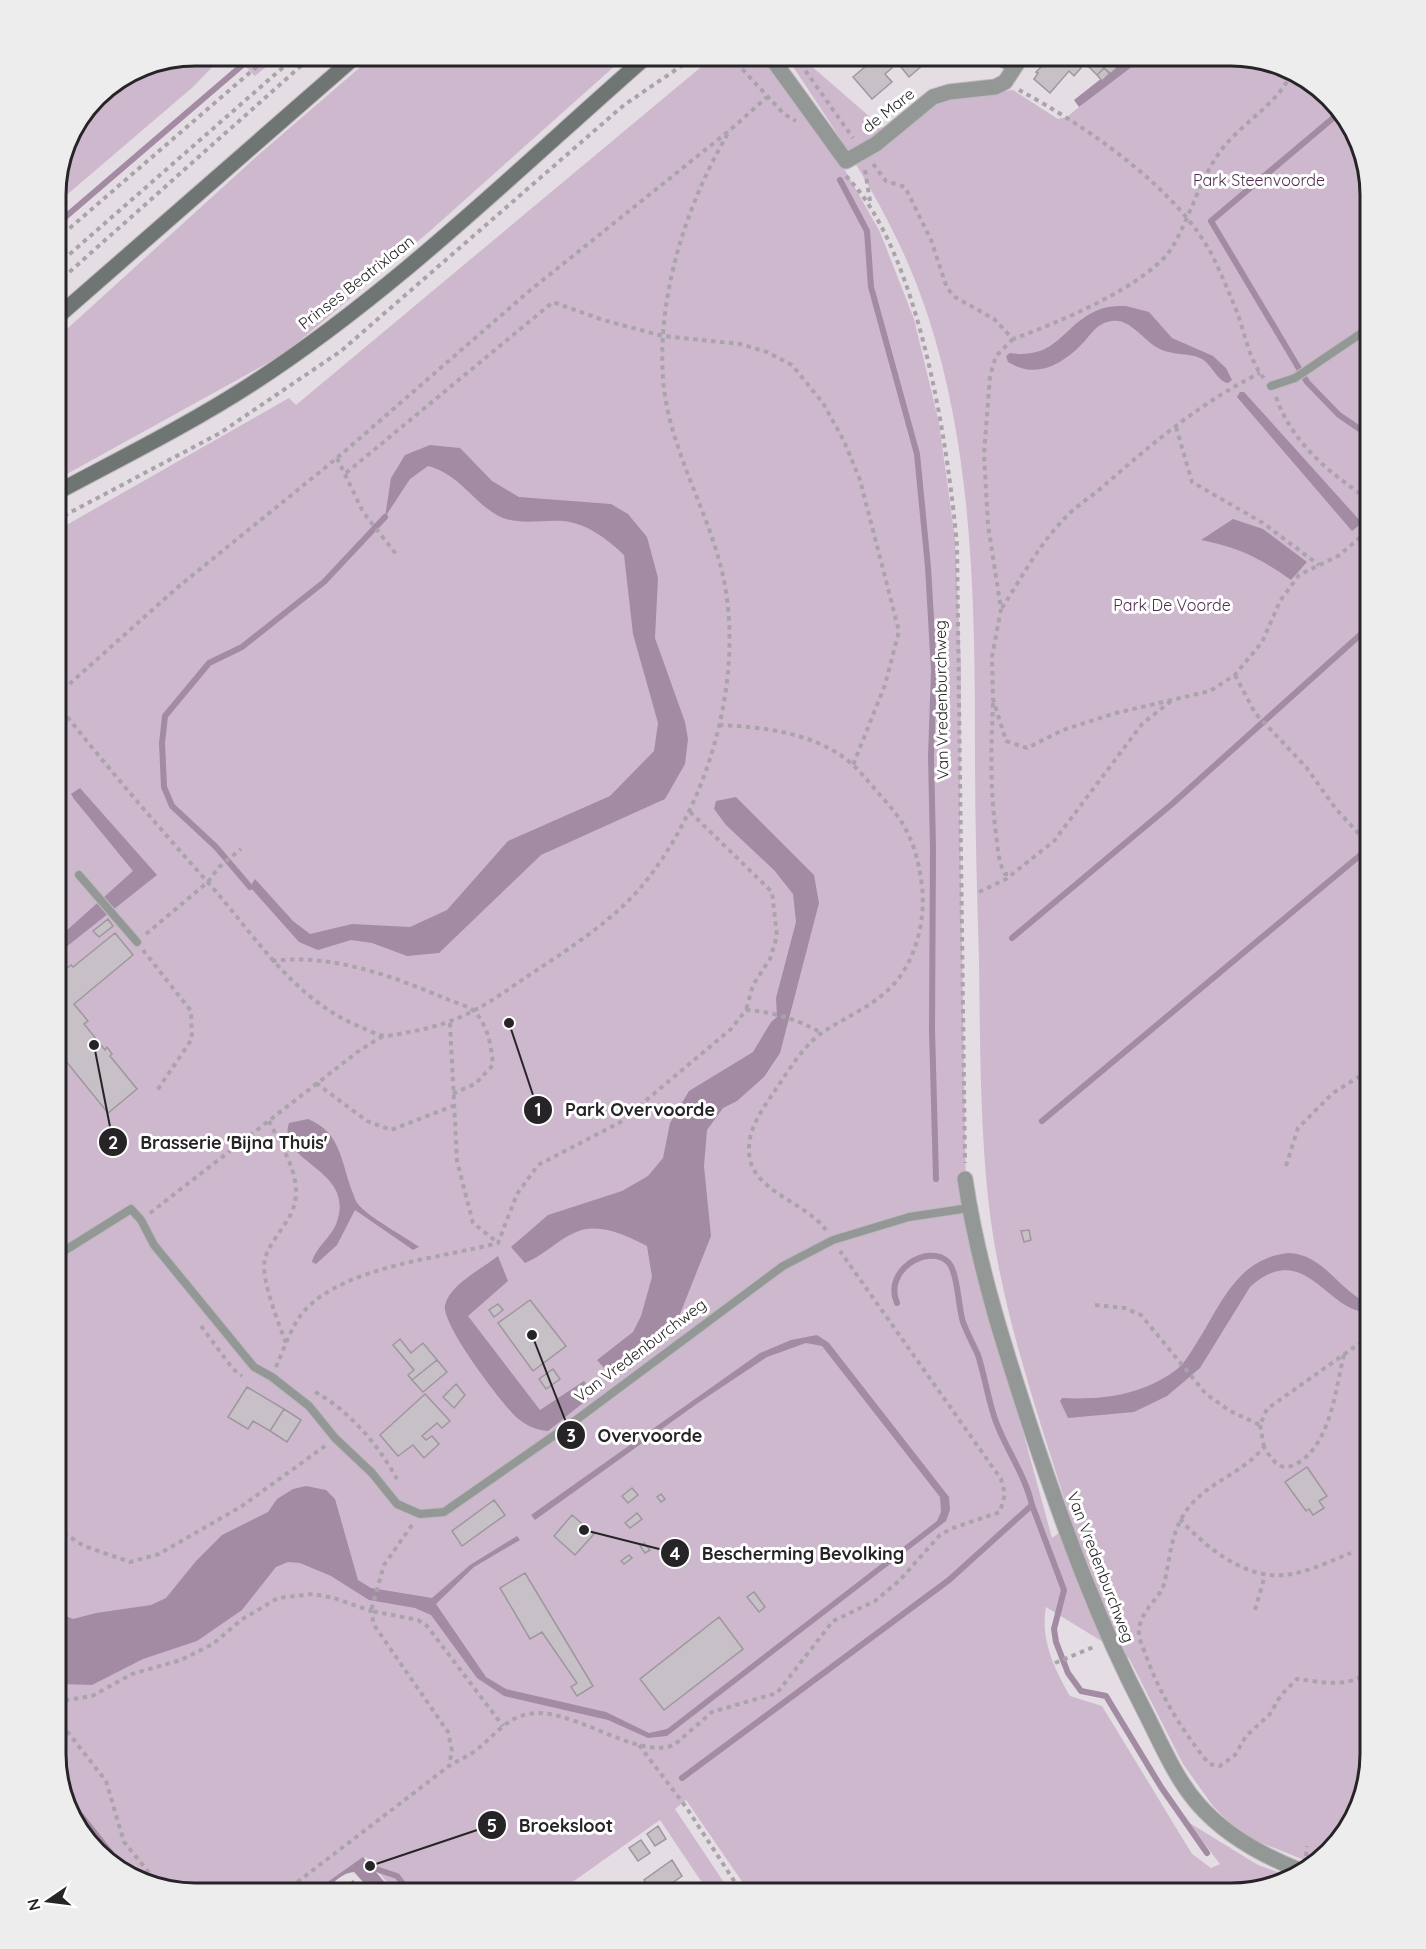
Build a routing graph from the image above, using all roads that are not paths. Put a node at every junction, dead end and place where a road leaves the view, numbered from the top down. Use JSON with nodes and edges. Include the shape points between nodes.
{"nodes":[{"id":1,"x":345,"y":66,"type":"edge"},
{"id":2,"x":636,"y":66,"type":"edge"},
{"id":3,"x":777,"y":66,"type":"edge"},
{"id":4,"x":1015,"y":66,"type":"edge"},
{"id":5,"x":66,"y":309,"type":"edge"},
{"id":6,"x":1360,"y":335,"type":"edge"},
{"id":7,"x":1271,"y":386,"type":"road end"},
{"id":8,"x":66,"y":488,"type":"edge"},
{"id":9,"x":79,"y":875,"type":"dead end"},
{"id":10,"x":137,"y":942,"type":"road end"},
{"id":11,"x":965,"y":1179,"type":"road end"},
{"id":12,"x":969,"y":1208,"type":"junction"},
{"id":13,"x":66,"y":1250,"type":"edge"},
{"id":14,"x":1293,"y":1867,"type":"edge"}],
"edges":[{"from":1,"to":5,"type":"main road"},
{"from":2,"to":8,"type":"main road","name":"Prinses Beatrixlaan","via":[[431,246],[299,351],[191,420]]},
{"from":3,"to":4,"type":"street","name":"de Mare","via":[[846,161],[866,156],[933,98],[949,92],[995,87],[1005,82]]},
{"from":6,"to":7,"type":"lane","via":[[1295,378]]},
{"from":9,"to":10,"type":"lane"},
{"from":11,"to":12,"type":"street","name":"Van Vredenburchweg"},
{"from":12,"to":13,"type":"lane","name":"Van Vredenburchweg","via":[[909,1217],[832,1240],[783,1266],[572,1423],[444,1512],[420,1514],[397,1504],[309,1406],[254,1368],[154,1245],[131,1209]]},
{"from":12,"to":14,"type":"street","name":"Van Vredenburchweg","via":[[1008,1361],[1058,1509],[1109,1641],[1197,1803],[1232,1836]]}]}
